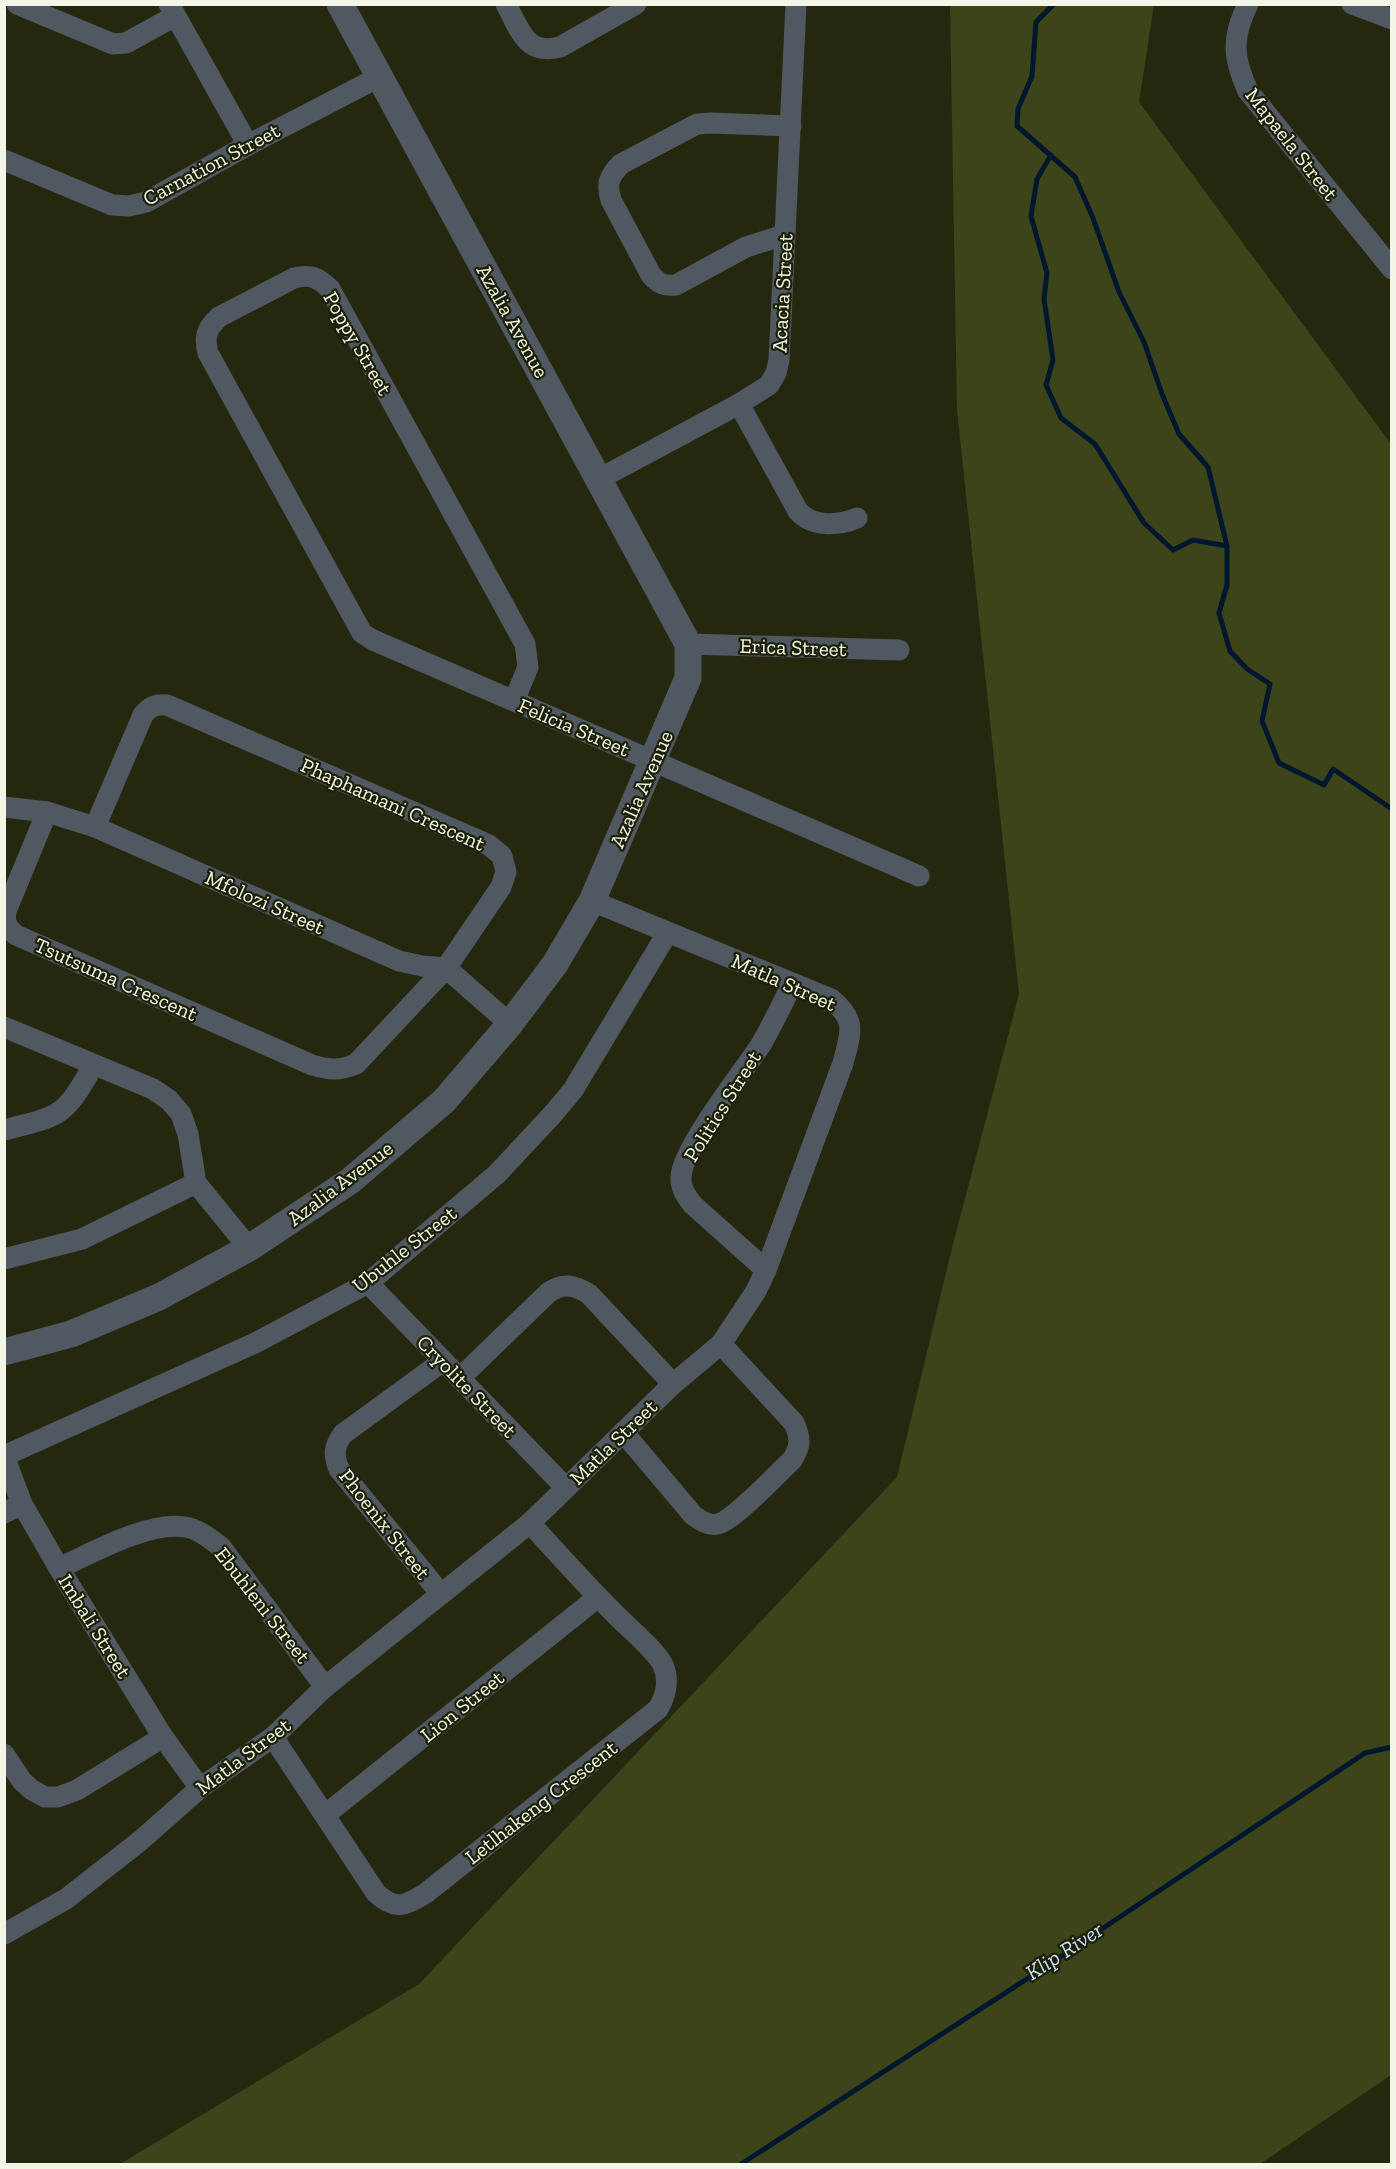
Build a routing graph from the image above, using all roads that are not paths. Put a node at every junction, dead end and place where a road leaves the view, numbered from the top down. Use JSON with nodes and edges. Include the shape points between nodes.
{"nodes":[{"id":1,"x":17,"y":4,"type":"edge"},
{"id":2,"x":340,"y":4,"type":"edge"},
{"id":3,"x":506,"y":4,"type":"edge"},
{"id":4,"x":636,"y":4,"type":"edge"},
{"id":5,"x":796,"y":4,"type":"edge"},
{"id":6,"x":1248,"y":4,"type":"edge"},
{"id":7,"x":1352,"y":4,"type":"edge"},
{"id":8,"x":172,"y":10,"type":"edge"},
{"id":9,"x":1392,"y":19,"type":"edge"},
{"id":10,"x":379,"y":77,"type":"junction"},
{"id":11,"x":790,"y":126,"type":"junction"},
{"id":12,"x":248,"y":145,"type":"junction"},
{"id":13,"x":4,"y":160,"type":"edge"},
{"id":14,"x":784,"y":235,"type":"junction"},
{"id":15,"x":1392,"y":269,"type":"edge"},
{"id":16,"x":739,"y":404,"type":"junction"},
{"id":17,"x":599,"y":479,"type":"junction"},
{"id":18,"x":857,"y":518,"type":"dead end"},
{"id":19,"x":362,"y":633,"type":"joint"},
{"id":20,"x":688,"y":644,"type":"junction"},
{"id":21,"x":898,"y":650,"type":"dead end"},
{"id":22,"x":514,"y":701,"type":"junction"},
{"id":23,"x":653,"y":761,"type":"junction"},
{"id":24,"x":4,"y":807,"type":"edge"},
{"id":25,"x":47,"y":812,"type":"junction"},
{"id":26,"x":95,"y":827,"type":"junction"},
{"id":27,"x":919,"y":876,"type":"dead end"},
{"id":28,"x":592,"y":901,"type":"junction"},
{"id":29,"x":668,"y":932,"type":"junction"},
{"id":30,"x":446,"y":968,"type":"junction"},
{"id":31,"x":792,"y":984,"type":"junction"},
{"id":32,"x":510,"y":1024,"type":"junction"},
{"id":33,"x":4,"y":1027,"type":"edge"},
{"id":34,"x":93,"y":1066,"type":"junction"},
{"id":35,"x":342,"y":1069,"type":"joint"},
{"id":36,"x":4,"y":1130,"type":"edge"},
{"id":37,"x":196,"y":1183,"type":"junction"},
{"id":38,"x":249,"y":1248,"type":"junction"},
{"id":39,"x":4,"y":1259,"type":"edge"},
{"id":40,"x":766,"y":1270,"type":"junction"},
{"id":41,"x":368,"y":1283,"type":"junction"},
{"id":42,"x":721,"y":1344,"type":"junction"},
{"id":43,"x":4,"y":1352,"type":"edge"},
{"id":44,"x":443,"y":1361,"type":"junction"},
{"id":45,"x":459,"y":1378,"type":"junction"},
{"id":46,"x":673,"y":1384,"type":"junction"},
{"id":47,"x":623,"y":1432,"type":"junction"},
{"id":48,"x":4,"y":1456,"type":"edge"},
{"id":49,"x":566,"y":1488,"type":"junction"},
{"id":50,"x":14,"y":1508,"type":"edge"},
{"id":51,"x":530,"y":1523,"type":"junction"},
{"id":52,"x":59,"y":1568,"type":"junction"},
{"id":53,"x":441,"y":1594,"type":"junction"},
{"id":54,"x":598,"y":1597,"type":"junction"},
{"id":55,"x":326,"y":1687,"type":"junction"},
{"id":56,"x":163,"y":1737,"type":"junction"},
{"id":57,"x":273,"y":1737,"type":"junction"},
{"id":58,"x":4,"y":1754,"type":"edge"},
{"id":59,"x":200,"y":1788,"type":"junction"},
{"id":60,"x":325,"y":1815,"type":"junction"},
{"id":61,"x":4,"y":1934,"type":"edge"}],
"edges":[{"from":1,"to":8,"type":"street","via":[[113,44],[126,43]]},
{"from":2,"to":10,"type":"street","name":"Azalia Avenue"},
{"from":3,"to":4,"type":"street","via":[[524,37],[533,47],[547,51]]},
{"from":5,"to":11,"type":"street","name":"Acacia Street"},
{"from":6,"to":15,"type":"street","name":"Mapaela Street","via":[[1235,41],[1238,68],[1248,91]]},
{"from":7,"to":9,"type":"street"},
{"from":8,"to":12,"type":"street"},
{"from":10,"to":12,"type":"street","name":"Carnation Street"},
{"from":10,"to":17,"type":"street","name":"Azalia Avenue"},
{"from":11,"to":14,"type":"street","name":"Acacia Street"},
{"from":11,"to":14,"type":"street","via":[[697,124],[621,164],[611,174],[607,187],[610,200],[659,284],[676,285],[746,247]]},
{"from":12,"to":13,"type":"street","name":"Carnation Street","via":[[146,202],[129,206],[93,199]]},
{"from":14,"to":16,"type":"street","name":"Acacia Street","via":[[776,373],[768,385]]},
{"from":16,"to":17,"type":"street","name":"Acacia Street"},
{"from":16,"to":18,"type":"street","via":[[803,517],[815,523],[847,523]]},
{"from":17,"to":20,"type":"street","name":"Azalia Avenue"},
{"from":19,"to":22,"type":"street","name":"Felicia Street"},
{"from":19,"to":22,"type":"street","name":"Poppy Street","via":[[204,340],[208,326],[219,317],[294,278],[308,275],[320,279],[330,289],[525,644],[528,667]]},
{"from":20,"to":21,"type":"street","name":"Erica Street"},
{"from":20,"to":23,"type":"street","name":"Azalia Avenue","via":[[688,678]]},
{"from":22,"to":23,"type":"street","name":"Felicia Street"},
{"from":23,"to":27,"type":"street","name":"Felicia Street"},
{"from":23,"to":28,"type":"street","name":"Azalia Avenue"},
{"from":24,"to":25,"type":"street","name":"Mfolozi Street"},
{"from":25,"to":26,"type":"street","name":"Mfolozi Street"},
{"from":25,"to":35,"type":"street","name":"Tsutsuma Crescent","via":[[6,911],[8,929],[312,1065]]},
{"from":26,"to":30,"type":"street","name":"Mfolozi Street","via":[[399,961]]},
{"from":26,"to":30,"type":"street","name":"Phaphamani Crescent","via":[[143,715],[149,707],[167,705],[489,845],[502,856],[506,872],[501,887]]},
{"from":28,"to":29,"type":"street","name":"Matla Street"},
{"from":28,"to":32,"type":"street","name":"Azalia Avenue","via":[[555,964]]},
{"from":29,"to":31,"type":"street","name":"Matla Street"},
{"from":29,"to":41,"type":"street","name":"Ubuhle Street","via":[[573,1090],[553,1114],[497,1174]]},
{"from":30,"to":32,"type":"street"},
{"from":30,"to":35,"type":"street","name":"Phaphamani Crescent","via":[[356,1064]]},
{"from":31,"to":40,"type":"street","name":"Matla Street","via":[[831,999],[844,1009],[850,1021],[850,1036]]},
{"from":31,"to":40,"type":"street","name":"Politics Street","via":[[760,1046],[697,1139],[681,1176],[683,1193],[693,1205]]},
{"from":32,"to":38,"type":"street","name":"Azalia Avenue","via":[[444,1101],[350,1181]]},
{"from":33,"to":34,"type":"street"},
{"from":34,"to":36,"type":"street","via":[[76,1096],[58,1114]]},
{"from":34,"to":37,"type":"street","via":[[153,1089],[169,1100],[181,1114],[188,1134]]},
{"from":37,"to":38,"type":"street"},
{"from":37,"to":39,"type":"street","via":[[82,1239]]},
{"from":38,"to":43,"type":"street","name":"Azalia Avenue","via":[[159,1297],[71,1334]]},
{"from":40,"to":42,"type":"street","name":"Matla Street"},
{"from":41,"to":44,"type":"street","name":"Cryolite Street"},
{"from":41,"to":48,"type":"street","name":"Ubuhle Street","via":[[255,1343]]},
{"from":42,"to":46,"type":"street","name":"Matla Street"},
{"from":42,"to":47,"type":"street","via":[[794,1423],[800,1435],[800,1449],[792,1460],[731,1517],[718,1524],[704,1523],[693,1515]]},
{"from":44,"to":45,"type":"street","name":"Cryolite Street"},
{"from":44,"to":53,"type":"street","name":"Phoenix Street","via":[[343,1434],[334,1457],[339,1469]]},
{"from":45,"to":46,"type":"street","via":[[548,1293],[567,1285],[589,1294]]},
{"from":45,"to":49,"type":"street","name":"Cryolite Street"},
{"from":46,"to":47,"type":"street","name":"Matla Street"},
{"from":47,"to":49,"type":"street","name":"Matla Street"},
{"from":48,"to":50,"type":"street","name":"Imbali Street"},
{"from":49,"to":51,"type":"street","name":"Matla Street"},
{"from":50,"to":52,"type":"street","name":"Imbali Street"},
{"from":51,"to":53,"type":"street","name":"Matla Street"},
{"from":51,"to":54,"type":"street","name":"Letlhakeng Crescent"},
{"from":52,"to":55,"type":"street","name":"Ebuhleni Street","via":[[129,1536],[185,1527],[203,1533],[221,1547]]},
{"from":52,"to":56,"type":"street","name":"Imbali Street"},
{"from":53,"to":55,"type":"street","name":"Matla Street"},
{"from":54,"to":60,"type":"street","name":"Lion Street"},
{"from":54,"to":60,"type":"street","name":"Letlhakeng Crescent","via":[[663,1665],[666,1694],[658,1709],[409,1903],[398,1905],[376,1893]]},
{"from":55,"to":57,"type":"street","name":"Matla Street"},
{"from":56,"to":58,"type":"street","via":[[77,1790],[58,1797],[45,1797],[32,1790]]},
{"from":56,"to":59,"type":"street","name":"Imbali Street"},
{"from":57,"to":59,"type":"street","name":"Matla Street"},
{"from":57,"to":60,"type":"street","name":"Letlhakeng Crescent"},
{"from":59,"to":61,"type":"street","name":"Matla Street","via":[[66,1899]]}]}
